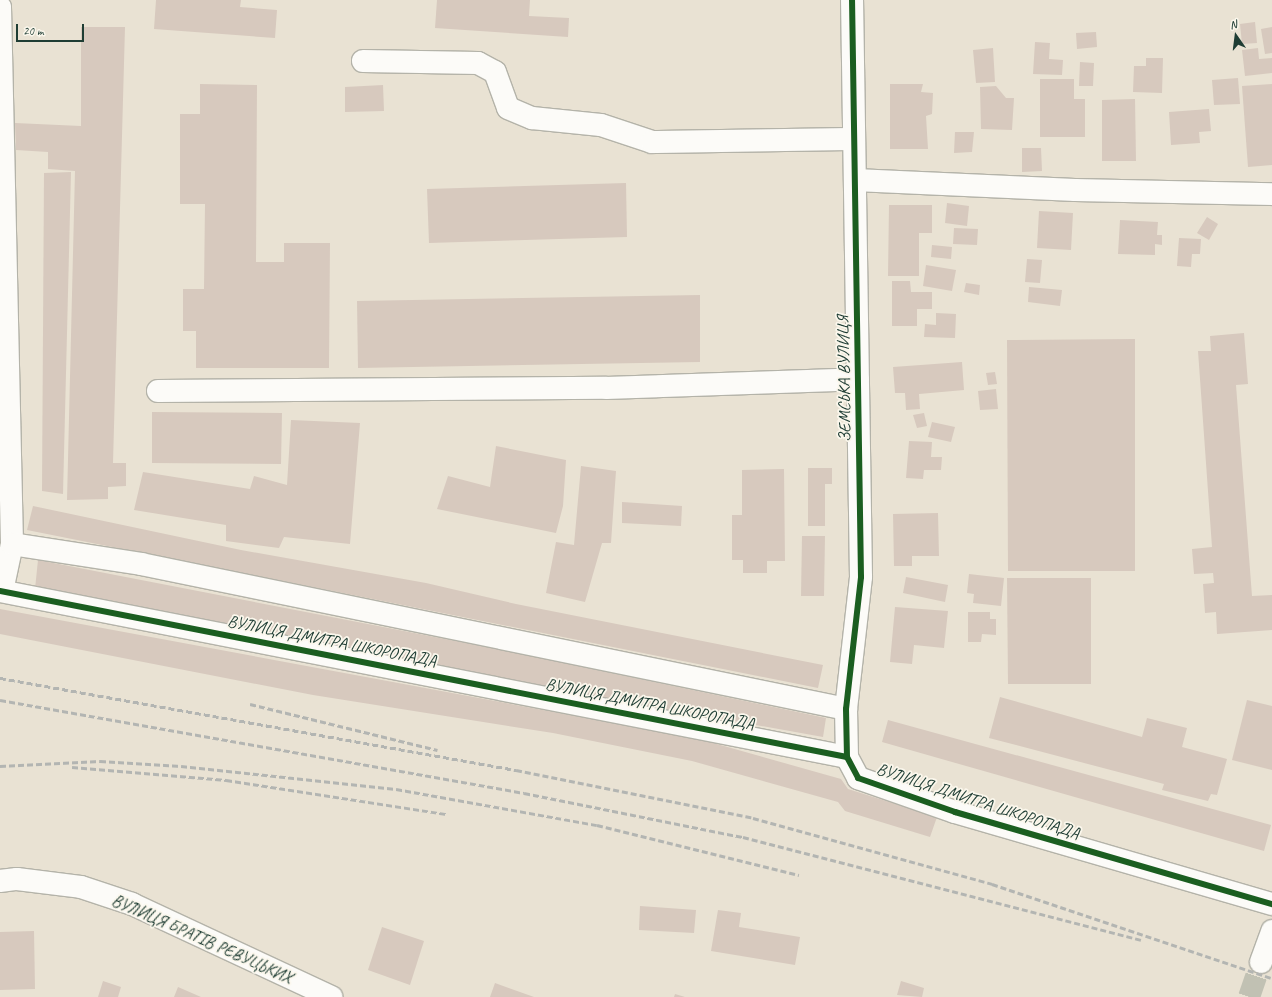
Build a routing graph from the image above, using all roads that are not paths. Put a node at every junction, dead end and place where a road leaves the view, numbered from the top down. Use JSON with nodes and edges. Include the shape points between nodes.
{"nodes":[{"id":1,"x":852,"y":0,"type":"edge"},
{"id":2,"x":0,"y":7,"type":"edge"},
{"id":3,"x":363,"y":60,"type":"dead end"},
{"id":4,"x":1,"y":76,"type":"edge"},
{"id":5,"x":1,"y":127,"type":"edge"},
{"id":6,"x":854,"y":139,"type":"junction"},
{"id":7,"x":855,"y":180,"type":"junction"},
{"id":8,"x":1272,"y":194,"type":"edge"},
{"id":9,"x":3,"y":309,"type":"edge"},
{"id":10,"x":858,"y":379,"type":"junction"},
{"id":11,"x":158,"y":391,"type":"dead end"},
{"id":12,"x":12,"y":544,"type":"junction"},
{"id":13,"x":1,"y":591,"type":"edge"},
{"id":14,"x":846,"y":709,"type":"junction"},
{"id":15,"x":847,"y":757,"type":"junction"},
{"id":16,"x":0,"y":881,"type":"edge"},
{"id":17,"x":1272,"y":904,"type":"edge"},
{"id":18,"x":1272,"y":931,"type":"edge"},
{"id":19,"x":1261,"y":962,"type":"tunnel mouth"},
{"id":20,"x":331,"y":997,"type":"edge"}],
"edges":[{"from":1,"to":6,"type":"street","name":"ЗЕМСЬКА ВУЛИЦЯ"},
{"from":2,"to":4,"type":"street"},
{"from":3,"to":6,"type":"street","via":[[478,63],[495,72],[508,108],[532,118],[601,125],[652,142]]},
{"from":4,"to":5,"type":"street"},
{"from":5,"to":9,"type":"street"},
{"from":6,"to":7,"type":"street","name":"ЗЕМСЬКА ВУЛИЦЯ"},
{"from":7,"to":8,"type":"street","via":[[1075,190]]},
{"from":7,"to":10,"type":"street","name":"ЗЕМСЬКА ВУЛИЦЯ"},
{"from":9,"to":12,"type":"street"},
{"from":10,"to":11,"type":"street","via":[[606,388]]},
{"from":10,"to":14,"type":"street","name":"ЗЕМСЬКА ВУЛИЦЯ","via":[[861,577]]},
{"from":12,"to":13,"type":"street"},
{"from":12,"to":14,"type":"street","via":[[141,564]]},
{"from":13,"to":15,"type":"street","name":"ВУЛИЦЯ ДМИТРА ШКОРОПАДА"},
{"from":14,"to":15,"type":"street","name":"ЗЕМСЬКА ВУЛИЦЯ"},
{"from":15,"to":17,"type":"street","name":"ВУЛИЦЯ ДМИТРА ШКОРОПАДА","via":[[858,778],[955,812]]},
{"from":16,"to":20,"type":"street","name":"ВУЛИЦЯ БРАТІВ РЕВУЦЬКИХ","via":[[17,879],[81,887],[132,904]]},
{"from":18,"to":19,"type":"street"}]}
